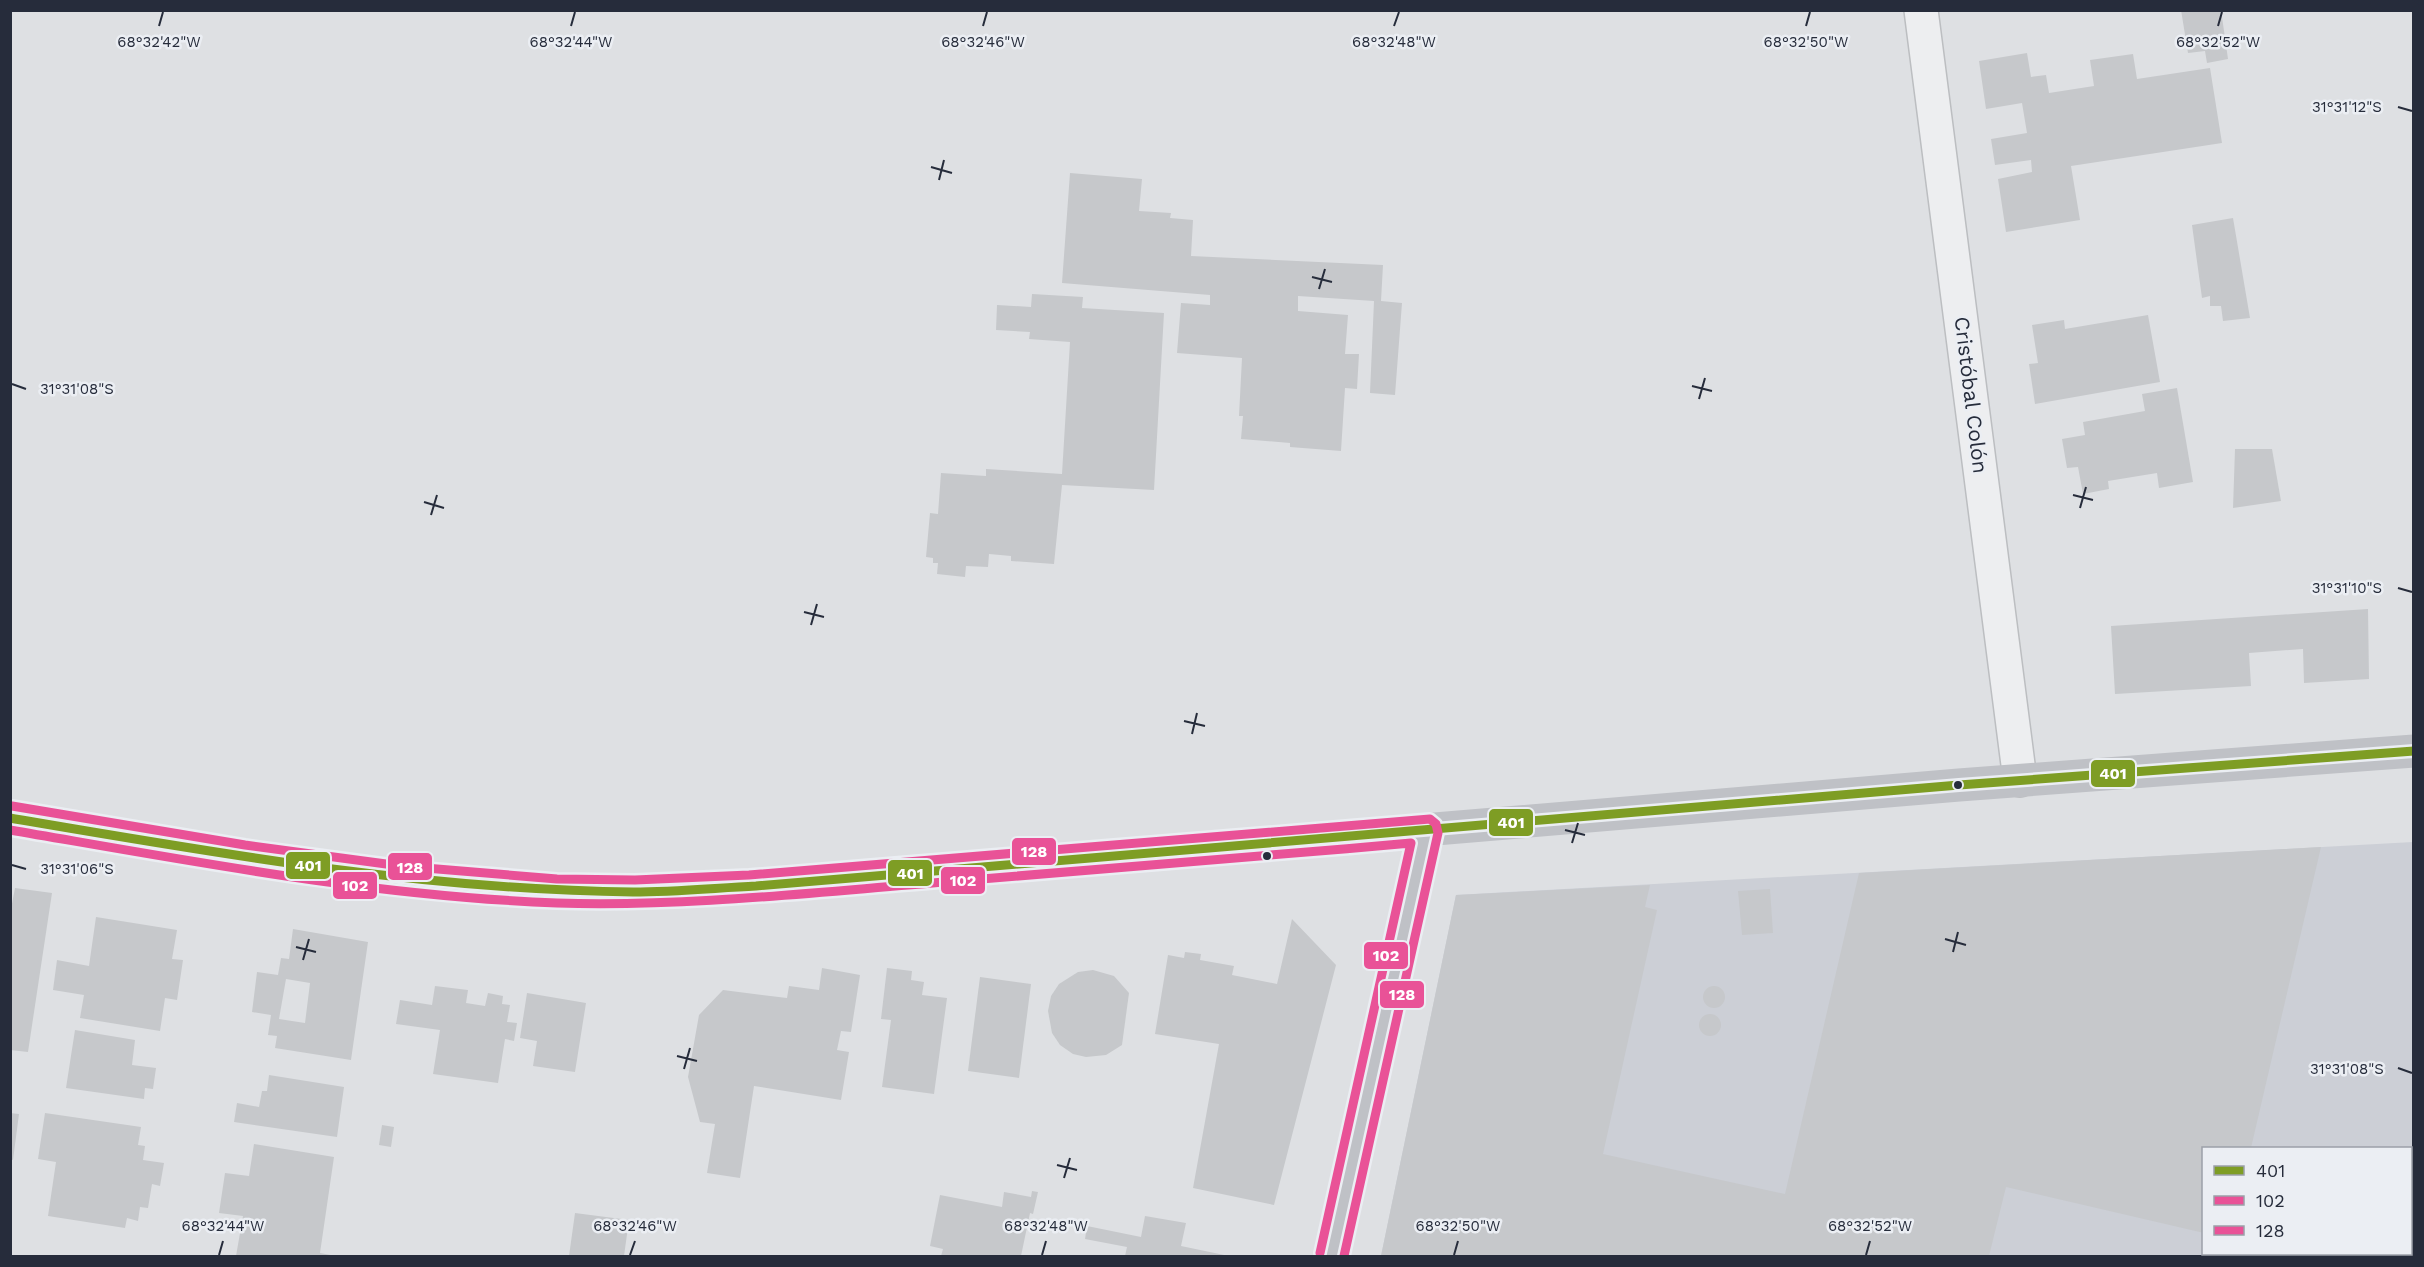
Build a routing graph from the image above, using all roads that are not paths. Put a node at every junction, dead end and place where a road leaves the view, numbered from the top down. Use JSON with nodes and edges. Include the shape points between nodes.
{"nodes":[{"id":1,"x":1921,"y":10,"type":"edge"},
{"id":2,"x":2414,"y":751,"type":"edge"},
{"id":3,"x":2020,"y":780,"type":"junction"},
{"id":4,"x":10,"y":818,"type":"edge"},
{"id":5,"x":1426,"y":830,"type":"junction"},
{"id":6,"x":1332,"y":1257,"type":"edge"}],
"edges":[{"from":1,"to":3,"type":"street","name":"Cristóbal Colón"},
{"from":2,"to":3,"type":"main road"},
{"from":3,"to":5,"type":"main road"},
{"from":4,"to":5,"type":"main road","via":[[243,857],[404,878],[634,892],[768,885]]},
{"from":5,"to":6,"type":"main road"}]}
